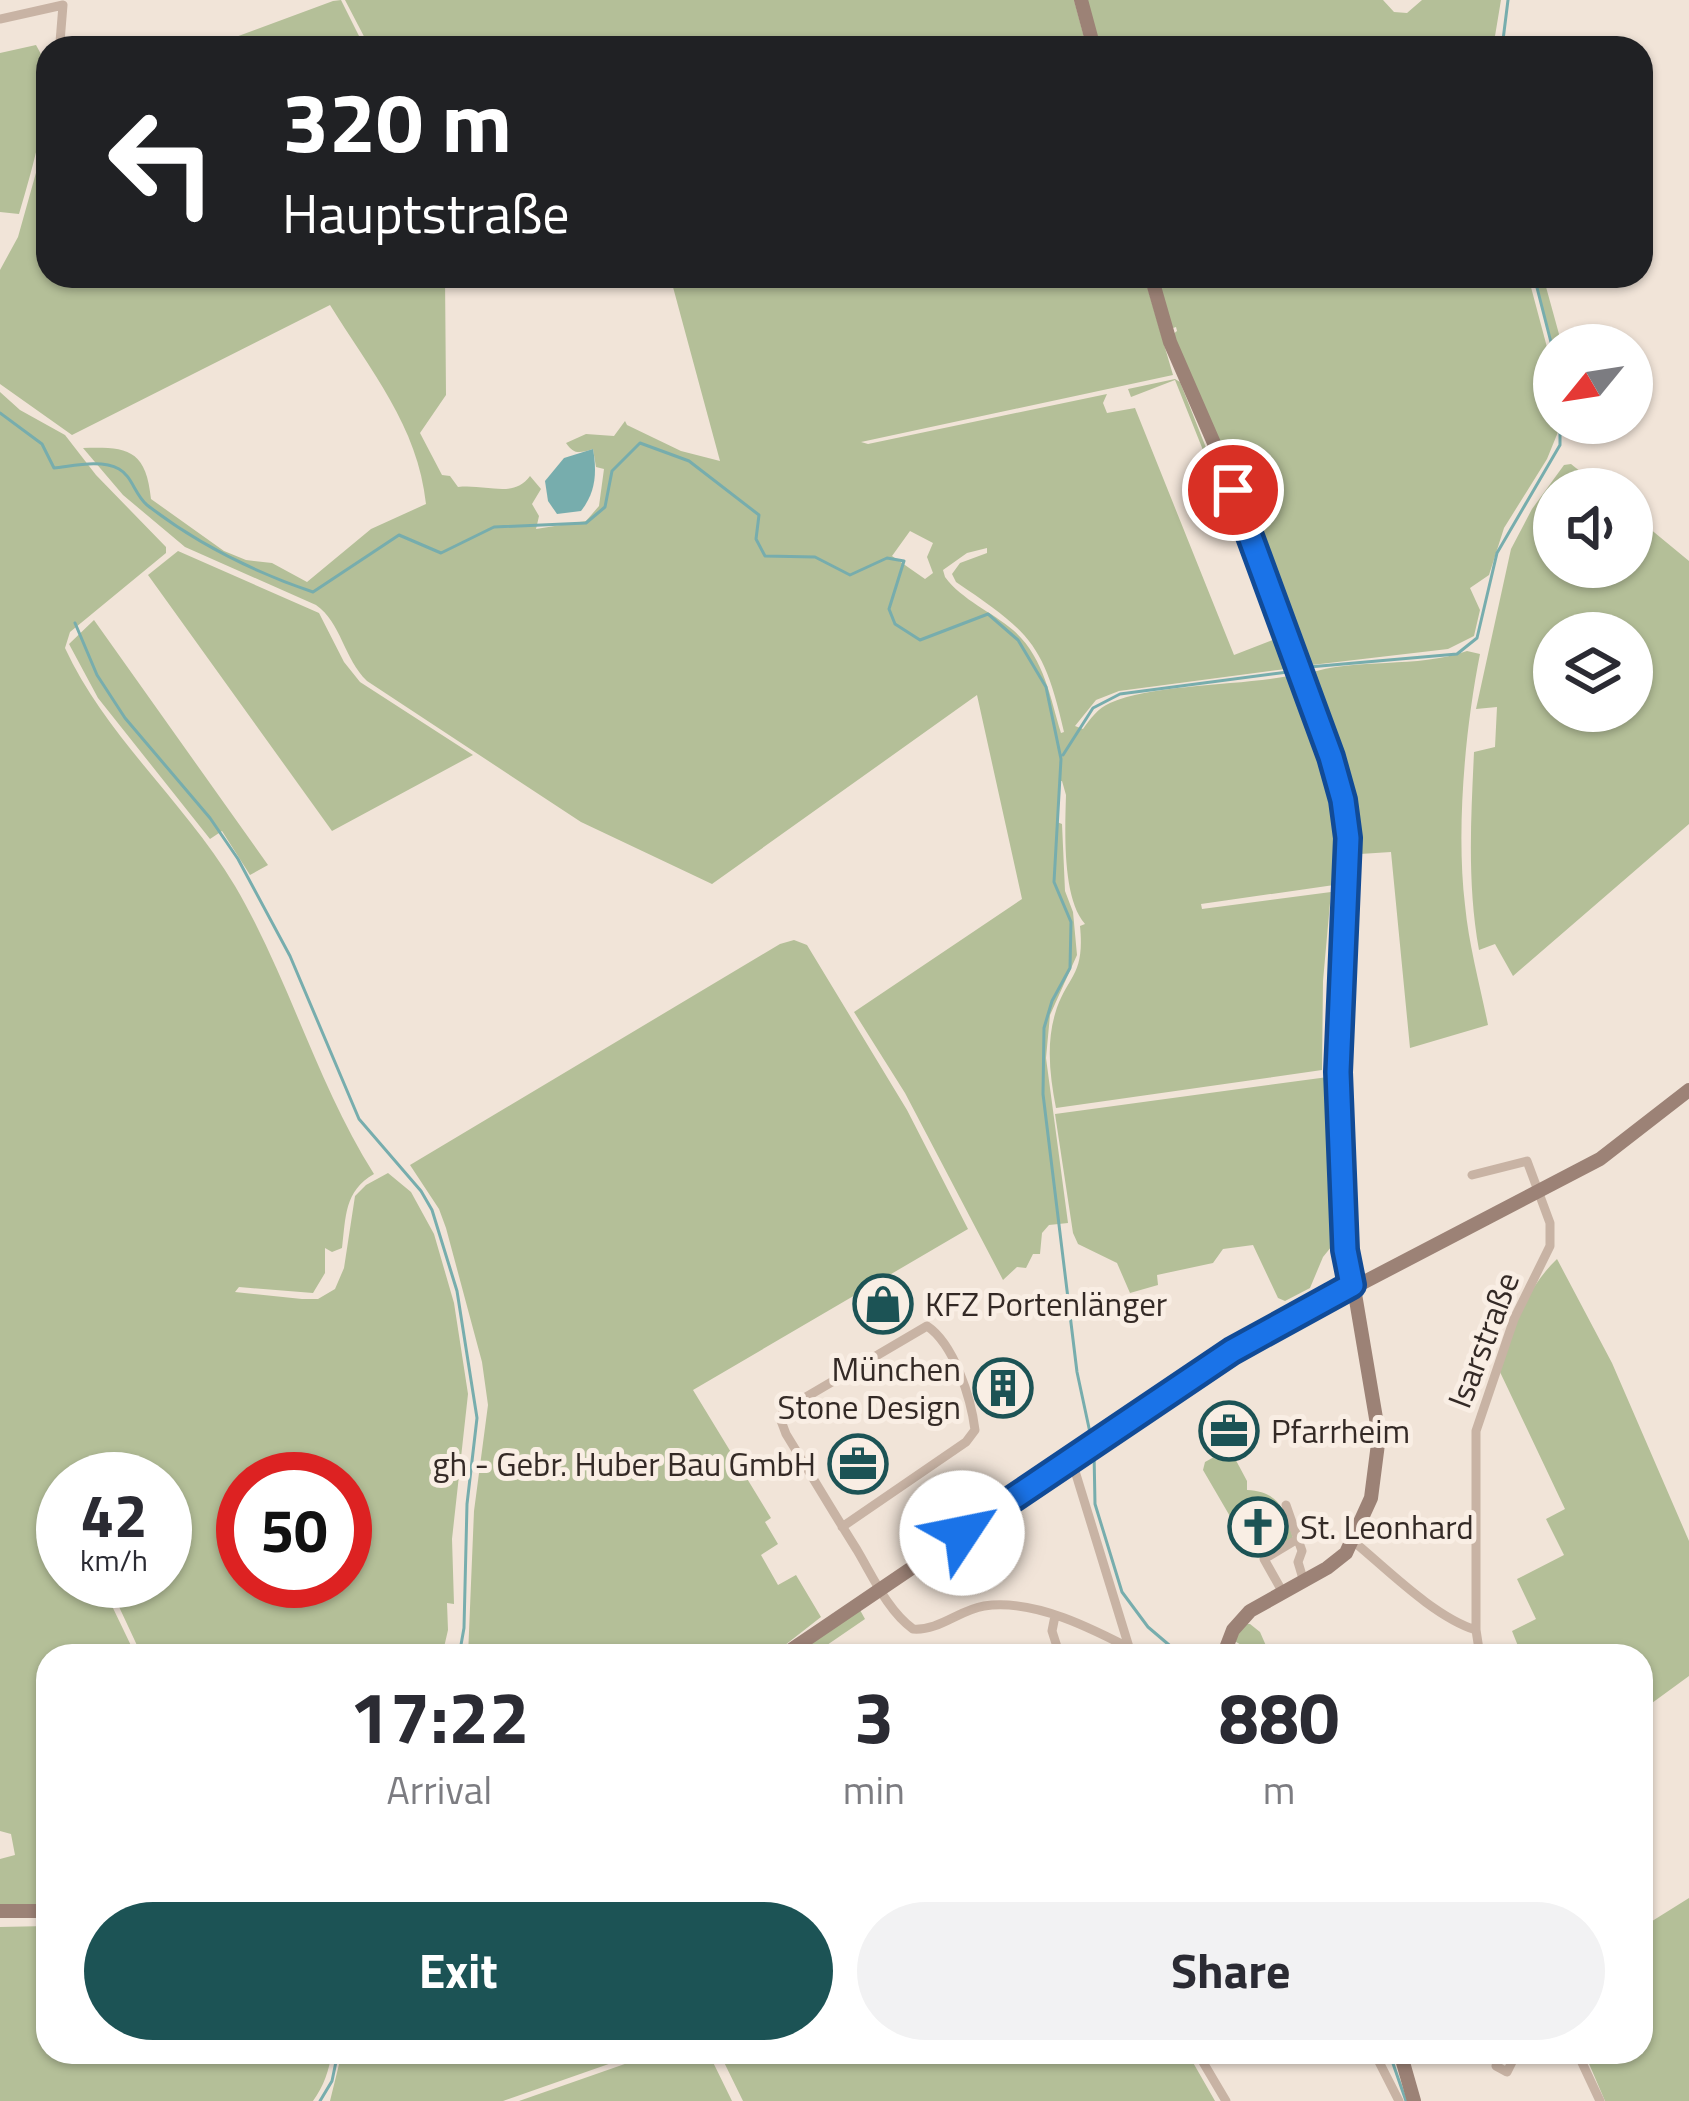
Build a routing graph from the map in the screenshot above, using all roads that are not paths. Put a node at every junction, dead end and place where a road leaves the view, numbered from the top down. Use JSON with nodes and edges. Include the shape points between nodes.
{"nodes":[{"id":1,"x":1081,"y":0,"type":"edge"},
{"id":2,"x":63,"y":3,"type":"edge"},
{"id":3,"x":0,"y":19,"type":"edge"},
{"id":4,"x":60,"y":36,"type":"edge"},
{"id":5,"x":1091,"y":36,"type":"edge"},
{"id":6,"x":1154,"y":288,"type":"edge"},
{"id":7,"x":1689,"y":1090,"type":"edge"},
{"id":8,"x":1472,"y":1175,"type":"dead end"},
{"id":9,"x":1538,"y":1193,"type":"junction"},
{"id":10,"x":1352,"y":1285,"type":"junction"},
{"id":11,"x":1077,"y":1454,"type":"junction"},
{"id":12,"x":1286,"y":1505,"type":"dead end"},
{"id":13,"x":842,"y":1526,"type":"junction"},
{"id":14,"x":1296,"y":1540,"type":"junction"},
{"id":15,"x":1353,"y":1541,"type":"junction"},
{"id":16,"x":1304,"y":1582,"type":"junction"},
{"id":17,"x":880,"y":1588,"type":"junction"},
{"id":18,"x":1282,"y":1592,"type":"junction"},
{"id":19,"x":1055,"y":1616,"type":"junction"},
{"id":20,"x":1476,"y":1630,"type":"junction"},
{"id":21,"x":799,"y":1644,"type":"edge"},
{"id":22,"x":1056,"y":1644,"type":"edge"},
{"id":23,"x":1122,"y":1644,"type":"edge"},
{"id":24,"x":1128,"y":1644,"type":"edge"},
{"id":25,"x":1226,"y":1644,"type":"edge"},
{"id":26,"x":1478,"y":1644,"type":"edge"},
{"id":27,"x":0,"y":1911,"type":"edge"},
{"id":28,"x":36,"y":1912,"type":"edge"},
{"id":29,"x":1204,"y":2064,"type":"edge"},
{"id":30,"x":1380,"y":2064,"type":"edge"},
{"id":31,"x":1403,"y":2064,"type":"edge"},
{"id":32,"x":1583,"y":2064,"type":"edge"},
{"id":33,"x":1226,"y":2101,"type":"edge"},
{"id":34,"x":1399,"y":2101,"type":"edge"},
{"id":35,"x":1414,"y":2101,"type":"edge"},
{"id":36,"x":1600,"y":2101,"type":"edge"}],
"edges":[{"from":1,"to":5,"type":"main road"},
{"from":2,"to":3,"type":"street"},
{"from":2,"to":4,"type":"street"},
{"from":6,"to":10,"type":"main road","via":[[1286,628],[1343,800],[1340,1157]]},
{"from":7,"to":9,"type":"main road","via":[[1621,1145]]},
{"from":8,"to":9,"type":"street","via":[[1528,1161]]},
{"from":9,"to":10,"type":"main road"},
{"from":9,"to":20,"type":"street","name":"Isarstraße","via":[[1550,1246],[1514,1319],[1476,1431]]},
{"from":10,"to":11,"type":"main road","via":[[1232,1351]]},
{"from":10,"to":15,"type":"main road","via":[[1379,1436],[1376,1478]]},
{"from":11,"to":17,"type":"main road"},
{"from":11,"to":24,"type":"street"},
{"from":12,"to":14,"type":"street"},
{"from":13,"to":13,"type":"street","via":[[780,1418],[927,1326],[953,1362],[975,1430]]},
{"from":13,"to":17,"type":"street"},
{"from":14,"to":16,"type":"street"},
{"from":14,"to":18,"type":"street","via":[[1264,1559]]},
{"from":15,"to":16,"type":"main road"},
{"from":15,"to":20,"type":"street"},
{"from":16,"to":18,"type":"main road"},
{"from":17,"to":19,"type":"street","via":[[898,1617],[920,1630],[984,1606]]},
{"from":17,"to":21,"type":"main road"},
{"from":18,"to":25,"type":"main road","via":[[1241,1620]]},
{"from":19,"to":22,"type":"street"},
{"from":19,"to":23,"type":"street"},
{"from":20,"to":26,"type":"street","name":"Isarstraße"},
{"from":27,"to":28,"type":"main road"},
{"from":29,"to":33,"type":"street"},
{"from":30,"to":34,"type":"street"},
{"from":31,"to":35,"type":"main road"},
{"from":32,"to":36,"type":"street"}]}
